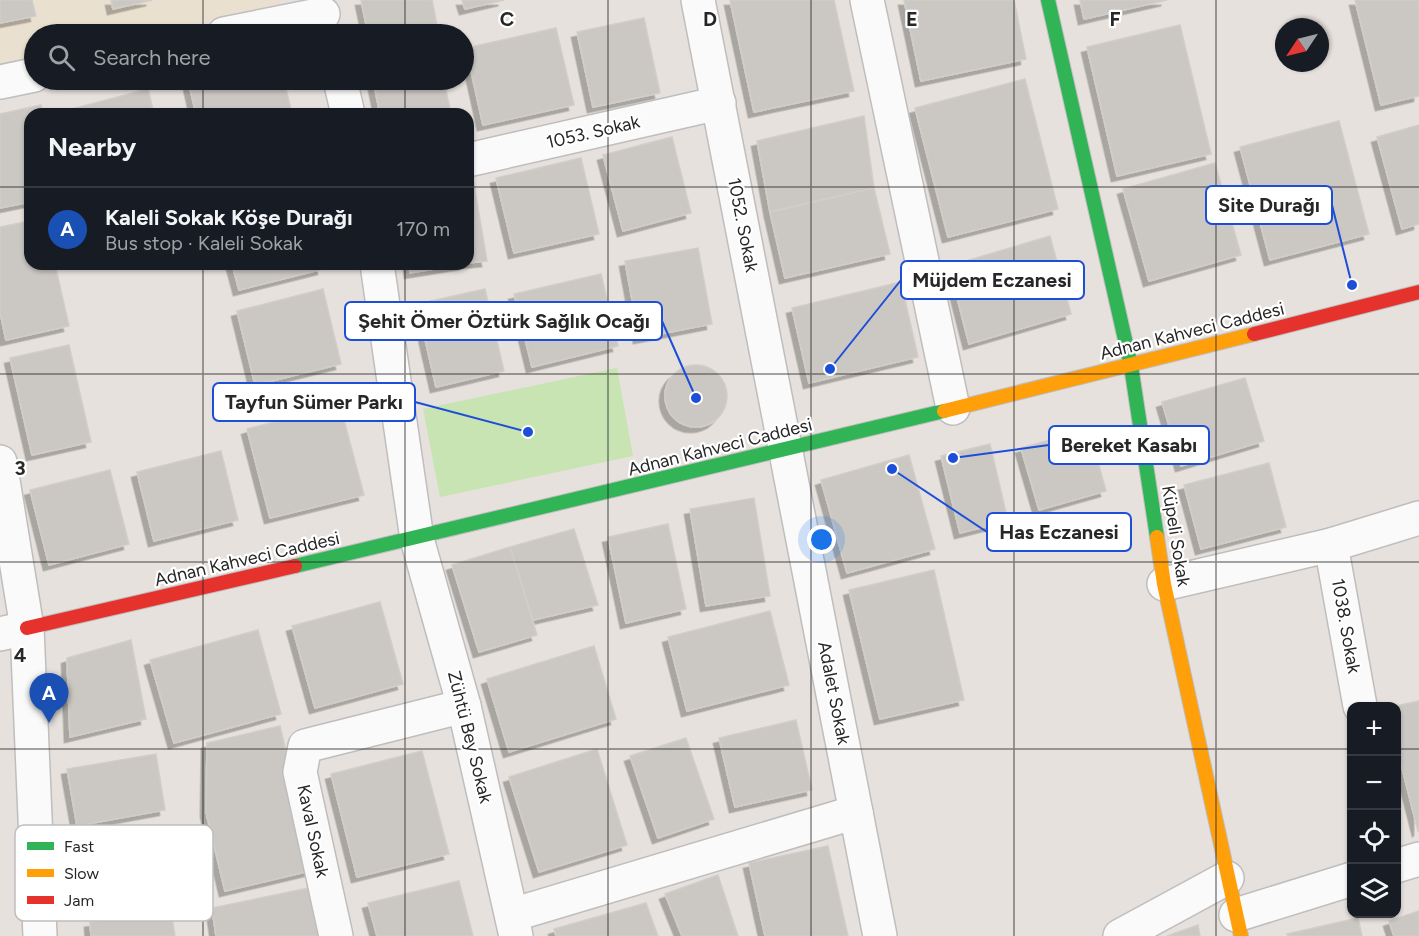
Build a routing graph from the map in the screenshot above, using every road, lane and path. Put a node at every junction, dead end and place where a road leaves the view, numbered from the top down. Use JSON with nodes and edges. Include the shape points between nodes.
{"nodes":[{"id":1,"x":698,"y":0,"type":"edge"},
{"id":2,"x":867,"y":0,"type":"edge"},
{"id":3,"x":1048,"y":0,"type":"edge"},
{"id":4,"x":324,"y":16,"type":"edge"},
{"id":5,"x":280,"y":24,"type":"edge"},
{"id":6,"x":24,"y":77,"type":"edge"},
{"id":7,"x":0,"y":82,"type":"edge"},
{"id":8,"x":342,"y":90,"type":"edge"},
{"id":9,"x":719,"y":103,"type":"junction"},
{"id":10,"x":347,"y":108,"type":"edge"},
{"id":11,"x":474,"y":159,"type":"edge"},
{"id":12,"x":379,"y":270,"type":"edge"},
{"id":13,"x":1419,"y":292,"type":"edge"},
{"id":14,"x":1131,"y":366,"type":"junction"},
{"id":15,"x":953,"y":408,"type":"junction"},
{"id":16,"x":787,"y":449,"type":"junction"},
{"id":17,"x":0,"y":462,"type":"edge"},
{"id":18,"x":1419,"y":518,"type":"edge"},
{"id":19,"x":417,"y":539,"type":"junction"},
{"id":20,"x":1331,"y":545,"type":"junction"},
{"id":21,"x":1164,"y":584,"type":"junction"},
{"id":22,"x":14,"y":631,"type":"edge"},
{"id":23,"x":1359,"y":702,"type":"edge"},
{"id":24,"x":464,"y":706,"type":"junction"},
{"id":25,"x":856,"y":812,"type":"junction"},
{"id":26,"x":31,"y":825,"type":"edge"},
{"id":27,"x":1419,"y":859,"type":"edge"},
{"id":28,"x":1401,"y":864,"type":"edge"},
{"id":29,"x":1227,"y":878,"type":"junction"},
{"id":30,"x":1347,"y":881,"type":"edge"},
{"id":31,"x":39,"y":921,"type":"edge"},
{"id":32,"x":1238,"y":925,"type":"edge"},
{"id":33,"x":514,"y":926,"type":"edge"},
{"id":34,"x":40,"y":936,"type":"edge"},
{"id":35,"x":336,"y":936,"type":"edge"},
{"id":36,"x":880,"y":936,"type":"edge"},
{"id":37,"x":1120,"y":936,"type":"edge"}],
"edges":[{"from":1,"to":9,"type":"street","name":"1052. Sokak"},
{"from":2,"to":15,"type":"street"},
{"from":3,"to":14,"type":"street","name":"Küpeli Sokak"},
{"from":4,"to":5,"type":"street"},
{"from":6,"to":7,"type":"street"},
{"from":8,"to":10,"type":"street"},
{"from":9,"to":11,"type":"street","name":"1053. Sokak"},
{"from":9,"to":16,"type":"street","name":"1052. Sokak"},
{"from":12,"to":19,"type":"street","name":"Zühtü Bey Sokak"},
{"from":13,"to":14,"type":"street","name":"Adnan Kahveci Caddesi"},
{"from":14,"to":15,"type":"street","name":"Adnan Kahveci Caddesi"},
{"from":14,"to":21,"type":"street","name":"Küpeli Sokak"},
{"from":15,"to":16,"type":"street","name":"Adnan Kahveci Caddesi"},
{"from":16,"to":19,"type":"street","name":"Adnan Kahveci Caddesi"},
{"from":16,"to":25,"type":"street","name":"Adalet Sokak"},
{"from":17,"to":22,"type":"street"},
{"from":18,"to":20,"type":"street"},
{"from":19,"to":22,"type":"street","name":"Adnan Kahveci Caddesi"},
{"from":19,"to":24,"type":"street","name":"Zühtü Bey Sokak"},
{"from":20,"to":21,"type":"street"},
{"from":20,"to":23,"type":"street","name":"1038. Sokak"},
{"from":21,"to":29,"type":"street","name":"Küpeli Sokak"},
{"from":22,"to":26,"type":"street"},
{"from":24,"to":33,"type":"street","name":"Zühtü Bey Sokak"},
{"from":24,"to":35,"type":"street","name":"Kaval Sokak","via":[[305,746],[300,772]]},
{"from":25,"to":33,"type":"street"},
{"from":25,"to":36,"type":"street","name":"Adalet Sokak"},
{"from":27,"to":28,"type":"street"},
{"from":29,"to":32,"type":"street","name":"Küpeli Sokak"},
{"from":29,"to":37,"type":"street"},
{"from":30,"to":32,"type":"street"},
{"from":31,"to":34,"type":"street"}]}
